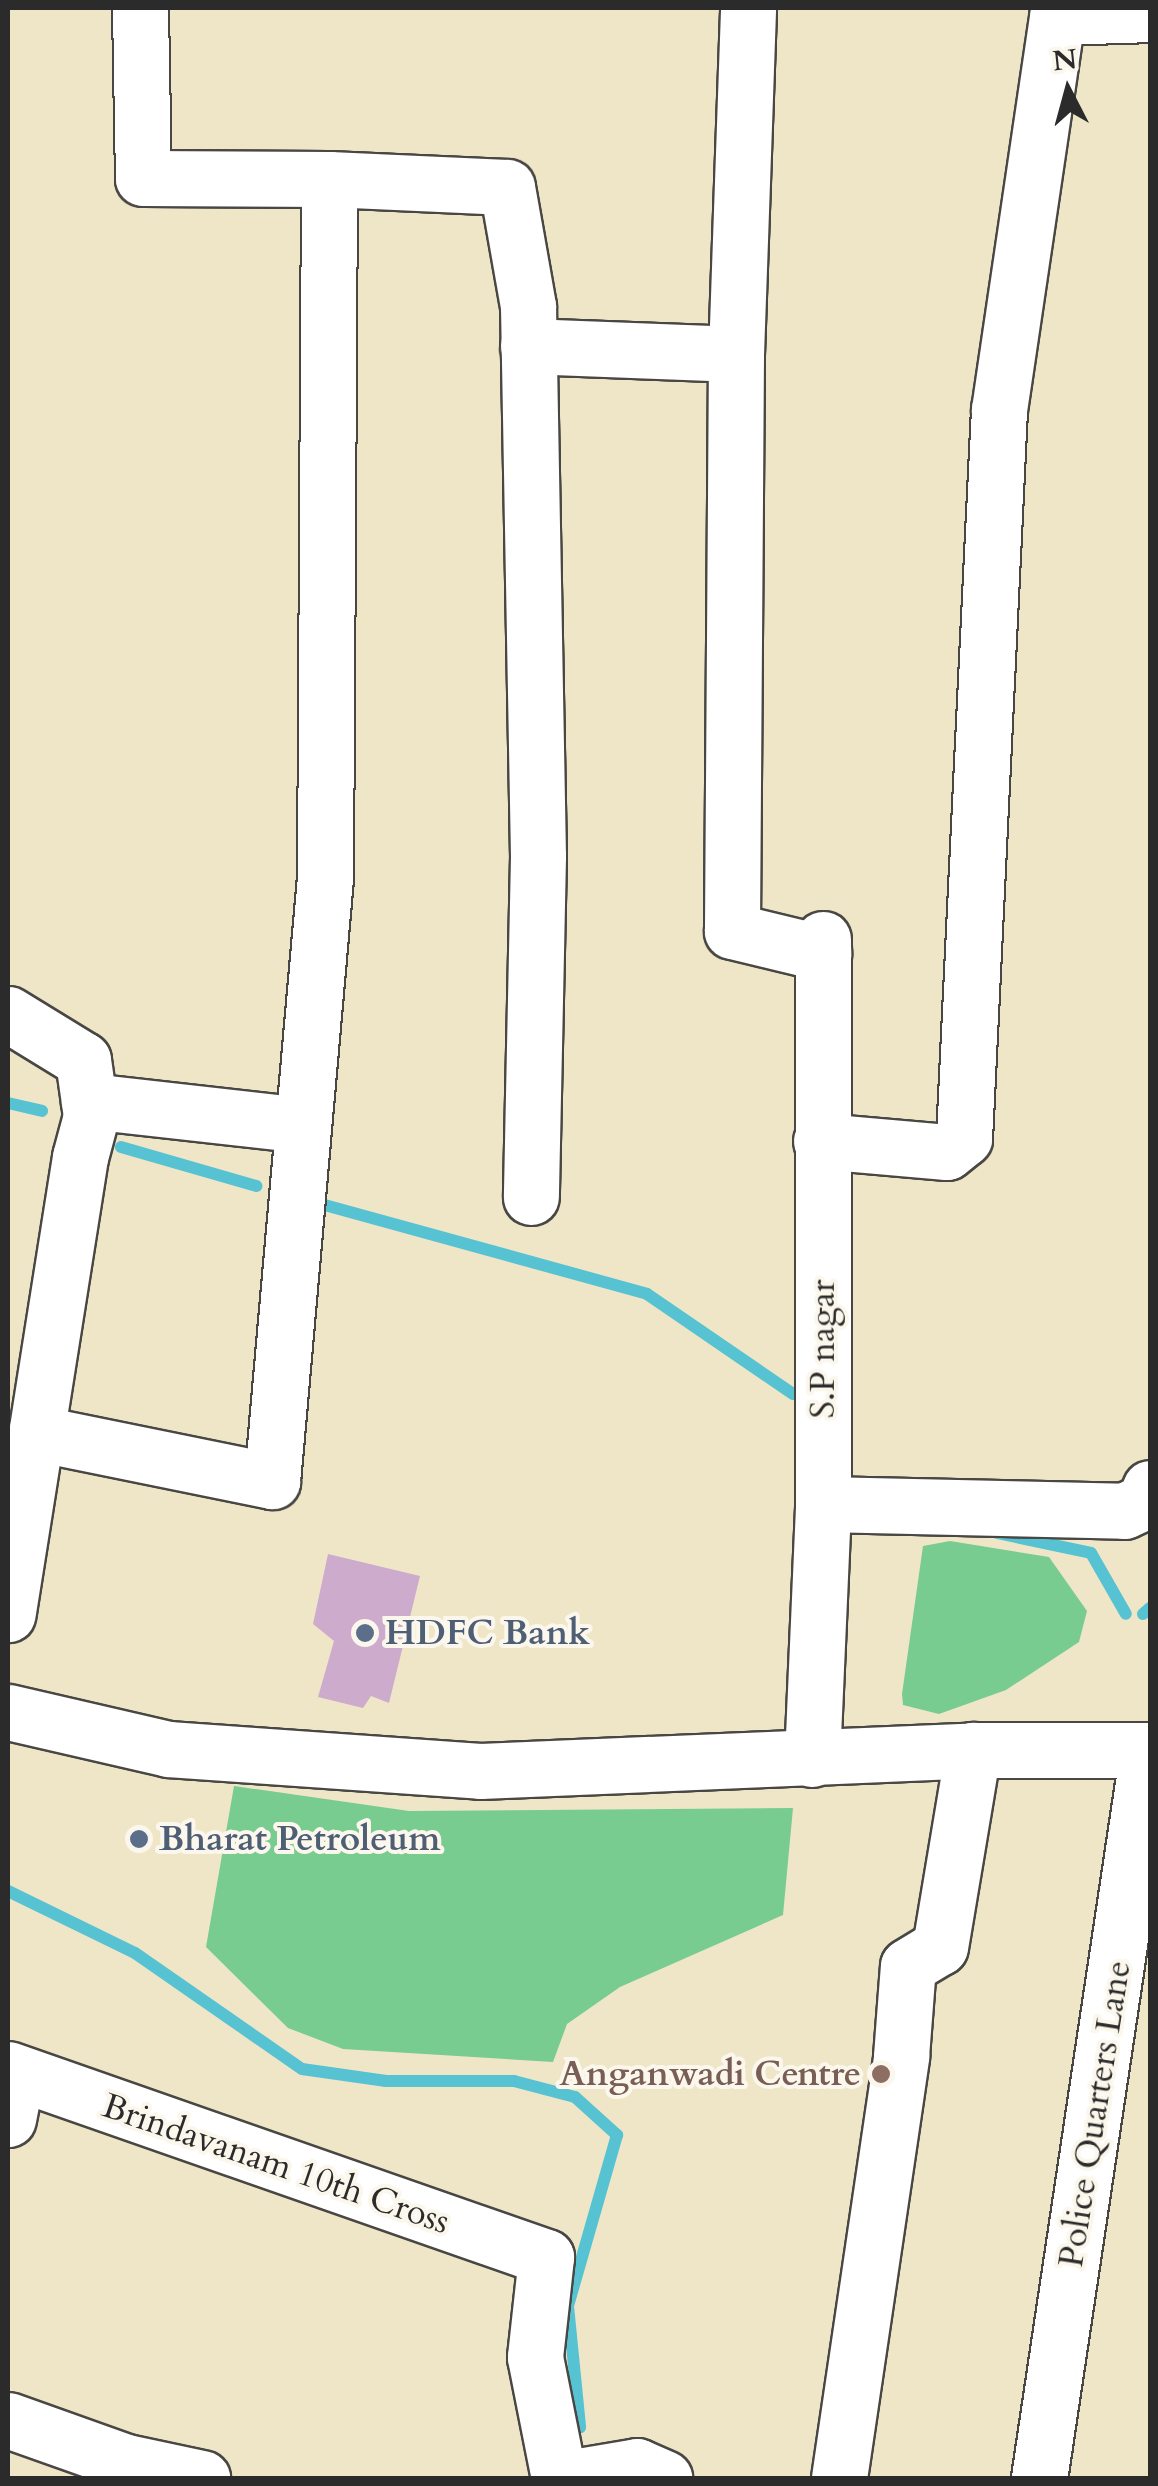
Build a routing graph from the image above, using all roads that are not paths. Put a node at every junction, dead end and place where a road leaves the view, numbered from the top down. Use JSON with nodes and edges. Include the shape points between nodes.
{"nodes":[{"id":1,"x":140,"y":8,"type":"edge"},
{"id":2,"x":748,"y":8,"type":"edge"},
{"id":3,"x":1150,"y":14,"type":"edge"},
{"id":4,"x":329,"y":179,"type":"junction"},
{"id":5,"x":528,"y":346,"type":"junction"},
{"id":6,"x":736,"y":354,"type":"junction"},
{"id":7,"x":8,"y":1014,"type":"edge"},
{"id":8,"x":89,"y":1101,"type":"junction"},
{"id":9,"x":303,"y":1125,"type":"junction"},
{"id":10,"x":821,"y":1141,"type":"junction"},
{"id":11,"x":531,"y":1197,"type":"dead end"},
{"id":12,"x":36,"y":1433,"type":"junction"},
{"id":13,"x":1150,"y":1488,"type":"edge"},
{"id":14,"x":823,"y":1504,"type":"junction"},
{"id":15,"x":8,"y":1614,"type":"edge"},
{"id":16,"x":8,"y":1712,"type":"edge"},
{"id":17,"x":973,"y":1750,"type":"junction"},
{"id":18,"x":1149,"y":1750,"type":"edge"},
{"id":19,"x":812,"y":1759,"type":"junction"},
{"id":20,"x":11,"y":2087,"type":"edge"},
{"id":21,"x":8,"y":2420,"type":"edge"},
{"id":22,"x":202,"y":2478,"type":"edge"},
{"id":23,"x":562,"y":2478,"type":"edge"},
{"id":24,"x":664,"y":2478,"type":"edge"},
{"id":25,"x":838,"y":2478,"type":"edge"},
{"id":26,"x":1039,"y":2478,"type":"edge"}],
"edges":[{"from":1,"to":4,"type":"street","via":[[142,178]]},
{"from":2,"to":6,"type":"street"},
{"from":3,"to":10,"type":"street","via":[[1056,18],[998,410],[964,1138],[947,1152]]},
{"from":4,"to":5,"type":"street","via":[[507,187],[528,306]]},
{"from":4,"to":9,"type":"street","via":[[325,878]]},
{"from":5,"to":6,"type":"street"},
{"from":5,"to":11,"type":"street","via":[[538,856]]},
{"from":6,"to":10,"type":"street","name":"S.P nagar","via":[[732,931],[823,946]]},
{"from":7,"to":8,"type":"street","via":[[84,1060]]},
{"from":8,"to":9,"type":"street"},
{"from":8,"to":12,"type":"street"},
{"from":9,"to":12,"type":"street","via":[[272,1482]]},
{"from":10,"to":14,"type":"street","name":"S.P nagar"},
{"from":12,"to":15,"type":"street"},
{"from":13,"to":14,"type":"street","via":[[1145,1501],[1124,1511]]},
{"from":14,"to":19,"type":"street","name":"S.P nagar"},
{"from":16,"to":19,"type":"street","via":[[168,1748],[480,1771]]},
{"from":17,"to":18,"type":"street"},
{"from":17,"to":19,"type":"street"},
{"from":17,"to":25,"type":"street","via":[[940,1947],[908,1966]]},
{"from":18,"to":26,"type":"street","name":"Police Quarters Lane"},
{"from":20,"to":23,"type":"street","name":"Brindavanam 10th Cross","via":[[546,2257],[535,2357]]},
{"from":21,"to":22,"type":"street","via":[[126,2462]]},
{"from":23,"to":24,"type":"street","via":[[637,2466]]}]}
